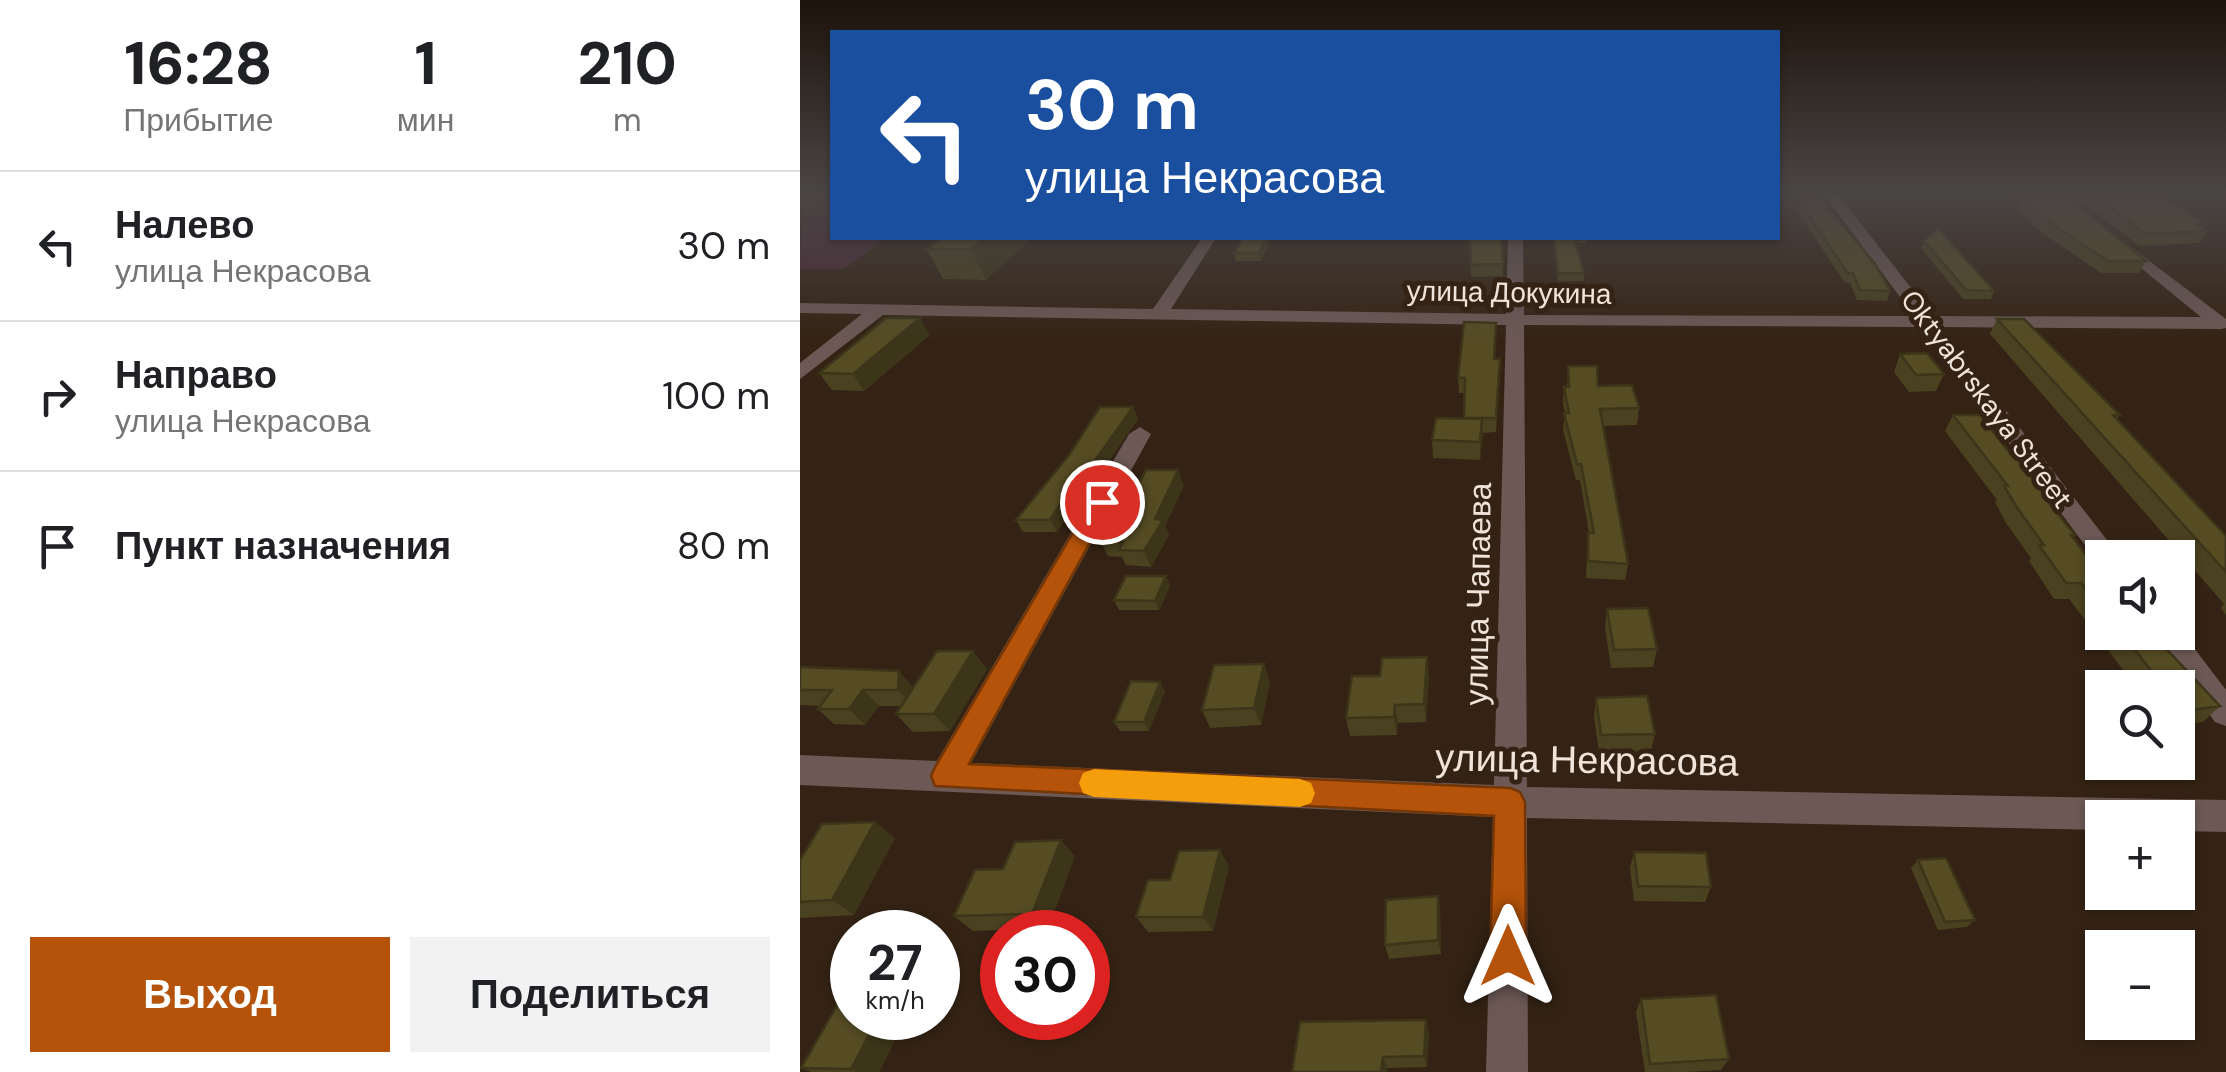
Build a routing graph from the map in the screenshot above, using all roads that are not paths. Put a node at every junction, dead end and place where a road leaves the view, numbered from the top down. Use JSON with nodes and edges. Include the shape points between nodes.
{"nodes":[{"id":1,"x":1206,"y":243,"type":"edge"},
{"id":2,"x":1516,"y":243,"type":"edge"},
{"id":3,"x":1868,"y":243,"type":"edge"},
{"id":4,"x":2119,"y":243,"type":"edge"},
{"id":5,"x":800,"y":308,"type":"edge"},
{"id":6,"x":877,"y":311,"type":"junction"},
{"id":7,"x":1158,"y":315,"type":"junction"},
{"id":8,"x":1516,"y":320,"type":"junction"},
{"id":9,"x":1927,"y":321,"type":"junction"},
{"id":10,"x":2222,"y":325,"type":"edge"},
{"id":11,"x":800,"y":373,"type":"edge"},
{"id":12,"x":1140,"y":434,"type":"dead end"},
{"id":13,"x":2094,"y":540,"type":"edge"},
{"id":14,"x":2179,"y":650,"type":"edge"},
{"id":15,"x":2226,"y":713,"type":"edge"},
{"id":16,"x":800,"y":770,"type":"edge"},
{"id":17,"x":946,"y":776,"type":"junction"},
{"id":18,"x":1510,"y":802,"type":"junction"},
{"id":19,"x":2226,"y":816,"type":"edge"},
{"id":20,"x":1507,"y":1072,"type":"edge"}],
"edges":[{"from":1,"to":7,"type":"street"},
{"from":2,"to":8,"type":"street","name":"улица Чапаева"},
{"from":3,"to":9,"type":"street","name":"Oktyabrskaya Street"},
{"from":4,"to":10,"type":"street"},
{"from":5,"to":6,"type":"street","name":"улица Докукина"},
{"from":6,"to":7,"type":"street","name":"улица Докукина"},
{"from":6,"to":11,"type":"street"},
{"from":7,"to":8,"type":"street","name":"улица Докукина"},
{"from":8,"to":9,"type":"street","name":"улица Докукина"},
{"from":8,"to":18,"type":"street","name":"улица Чапаева"},
{"from":9,"to":10,"type":"street","name":"улица Докукина"},
{"from":9,"to":13,"type":"street","name":"Oktyabrskaya Street"},
{"from":12,"to":17,"type":"street"},
{"from":14,"to":15,"type":"street"},
{"from":16,"to":17,"type":"street","name":"улица Некрасова"},
{"from":17,"to":18,"type":"street","name":"улица Некрасова"},
{"from":18,"to":19,"type":"street","name":"улица Некрасова"},
{"from":18,"to":20,"type":"street","name":"улица Чапаева"}]}
